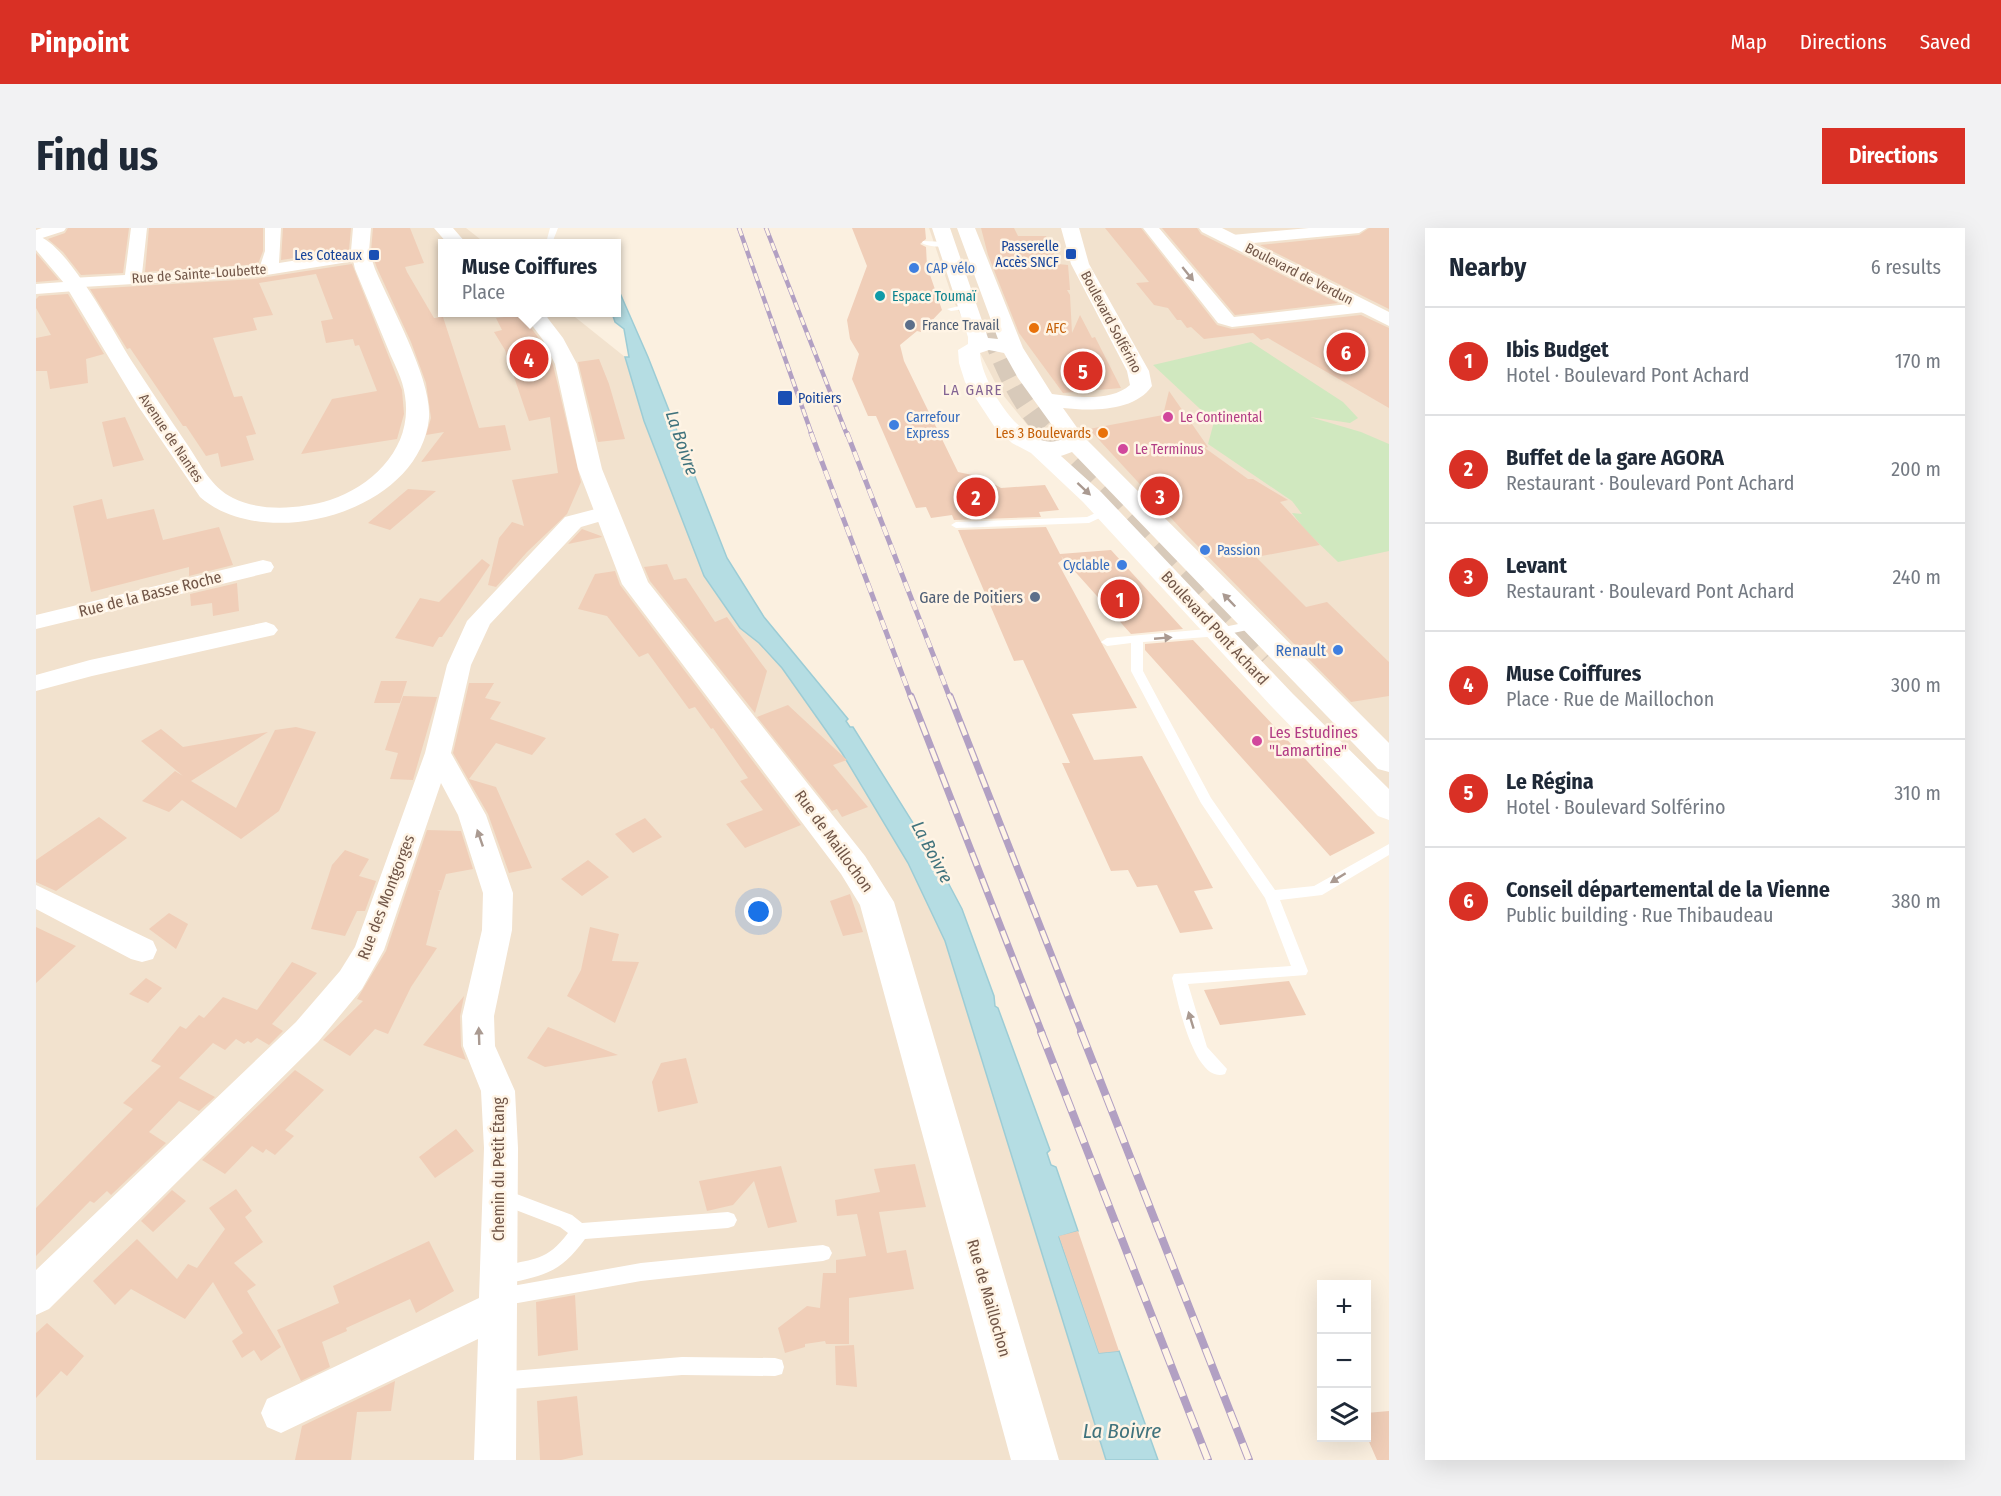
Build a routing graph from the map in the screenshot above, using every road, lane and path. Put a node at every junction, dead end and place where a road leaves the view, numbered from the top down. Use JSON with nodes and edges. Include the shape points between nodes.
{"nodes":[{"id":1,"x":58,"y":228,"type":"edge"},
{"id":2,"x":139,"y":228,"type":"edge"},
{"id":3,"x":273,"y":228,"type":"edge"},
{"id":4,"x":362,"y":228,"type":"edge"},
{"id":5,"x":442,"y":228,"type":"edge"},
{"id":6,"x":966,"y":228,"type":"edge"},
{"id":7,"x":1070,"y":228,"type":"edge"},
{"id":8,"x":1151,"y":228,"type":"edge"},
{"id":9,"x":1208,"y":228,"type":"edge"},
{"id":10,"x":1359,"y":228,"type":"edge"},
{"id":11,"x":947,"y":233,"type":"edge"},
{"id":12,"x":36,"y":235,"type":"edge"},
{"id":13,"x":453,"y":239,"type":"edge"},
{"id":14,"x":1232,"y":240,"type":"junction"},
{"id":15,"x":36,"y":241,"type":"edge"},
{"id":16,"x":926,"y":243,"type":"dead end"},
{"id":17,"x":361,"y":255,"type":"junction"},
{"id":18,"x":264,"y":271,"type":"junction"},
{"id":19,"x":133,"y":279,"type":"junction"},
{"id":20,"x":73,"y":284,"type":"junction"},
{"id":21,"x":36,"y":289,"type":"edge"},
{"id":22,"x":1365,"y":307,"type":"junction"},
{"id":23,"x":537,"y":317,"type":"edge"},
{"id":24,"x":1389,"y":320,"type":"edge"},
{"id":25,"x":985,"y":338,"type":"junction"},
{"id":26,"x":1012,"y":348,"type":"junction"},
{"id":27,"x":1044,"y":399,"type":"junction"},
{"id":28,"x":1113,"y":401,"type":"junction"},
{"id":29,"x":1072,"y":437,"type":"junction"},
{"id":30,"x":1040,"y":450,"type":"junction"},
{"id":31,"x":1106,"y":511,"type":"junction"},
{"id":32,"x":607,"y":512,"type":"junction"},
{"id":33,"x":956,"y":525,"type":"dead end"},
{"id":34,"x":263,"y":567,"type":"dead end"},
{"id":35,"x":36,"y":622,"type":"edge"},
{"id":36,"x":1253,"y":625,"type":"junction"},
{"id":37,"x":266,"y":630,"type":"dead end"},
{"id":38,"x":1220,"y":632,"type":"junction"},
{"id":39,"x":1137,"y":640,"type":"junction"},
{"id":40,"x":1107,"y":642,"type":"dead end"},
{"id":41,"x":1264,"y":660,"type":"tunnel mouth"},
{"id":42,"x":36,"y":683,"type":"edge"},
{"id":43,"x":438,"y":753,"type":"junction"},
{"id":44,"x":1389,"y":760,"type":"edge"},
{"id":45,"x":1389,"y":786,"type":"edge"},
{"id":46,"x":1389,"y":808,"type":"edge"},
{"id":47,"x":1389,"y":849,"type":"edge"},
{"id":48,"x":36,"y":896,"type":"edge"},
{"id":49,"x":1270,"y":896,"type":"junction"},
{"id":50,"x":142,"y":950,"type":"dead end"},
{"id":51,"x":1219,"y":1069,"type":"dead end"},
{"id":52,"x":500,"y":1196,"type":"junction"},
{"id":53,"x":728,"y":1220,"type":"dead end"},
{"id":54,"x":580,"y":1231,"type":"junction"},
{"id":55,"x":823,"y":1253,"type":"dead end"},
{"id":56,"x":498,"y":1294,"type":"junction"},
{"id":57,"x":36,"y":1296,"type":"edge"},
{"id":58,"x":775,"y":1367,"type":"dead end"},
{"id":59,"x":496,"y":1382,"type":"junction"},
{"id":60,"x":281,"y":1413,"type":"dead end"},
{"id":61,"x":495,"y":1460,"type":"edge"},
{"id":62,"x":1035,"y":1460,"type":"edge"}],
"edges":[{"from":1,"to":12,"type":"street"},
{"from":2,"to":19,"type":"street"},
{"from":3,"to":18,"type":"street","via":[[272,259]]},
{"from":4,"to":17,"type":"street","name":"Avenue de Nantes"},
{"from":5,"to":13,"type":"street"},
{"from":6,"to":26,"type":"street","name":"Boulevard Pont Achard"},
{"from":7,"to":28,"type":"street","name":"Boulevard Solférino","via":[[1080,264],[1141,379],[1138,390]]},
{"from":8,"to":22,"type":"street","one_way":true,"via":[[1224,319],[1232,322]]},
{"from":9,"to":14,"type":"street","name":"Boulevard de Verdun"},
{"from":10,"to":14,"type":"street"},
{"from":11,"to":16,"type":"lane"},
{"from":11,"to":25,"type":"street"},
{"from":11,"to":25,"type":"street","via":[[959,307],[978,337]]},
{"from":14,"to":22,"type":"street","name":"Boulevard de Verdun"},
{"from":15,"to":20,"type":"street","name":"Avenue de Nantes"},
{"from":17,"to":18,"type":"street","name":"Rue de Sainte-Loubette"},
{"from":17,"to":20,"type":"street","name":"Avenue de Nantes","via":[[417,396],[417,424],[406,453],[377,486],[337,505],[295,514],[248,511],[222,502],[203,487]]},
{"from":18,"to":19,"type":"street","name":"Rue de Sainte-Loubette"},
{"from":19,"to":20,"type":"street","name":"Rue de Sainte-Loubette"},
{"from":20,"to":21,"type":"street","name":"Rue de Sainte-Loubette"},
{"from":22,"to":24,"type":"street","name":"Boulevard de Verdun"},
{"from":23,"to":32,"type":"street","name":"Rue de Maillochon","via":[[566,364],[590,469]]},
{"from":25,"to":26,"type":"street"},
{"from":25,"to":30,"type":"street","name":"Boulevard Pont Achard","via":[[967,356],[986,396],[1016,436]]},
{"from":26,"to":27,"type":"street","name":"Boulevard Pont Achard"},
{"from":27,"to":28,"type":"street","name":"Boulevard Solférino","via":[[1066,403]]},
{"from":27,"to":29,"type":"street","name":"Boulevard Pont Achard"},
{"from":28,"to":29,"type":"street","name":"Boulevard Solférino","via":[[1085,417]]},
{"from":29,"to":30,"type":"street","via":[[1061,449]]},
{"from":36,"to":29,"type":"street","name":"Boulevard Pont Achard","one_way":true},
{"from":30,"to":31,"type":"street","name":"Boulevard Pont Achard","one_way":true},
{"from":31,"to":33,"type":"lane","via":[[1089,520]]},
{"from":31,"to":38,"type":"street","name":"Boulevard Pont Achard"},
{"from":32,"to":43,"type":"street","name":"Rue des Montgorges","via":[[573,522],[479,621],[459,665]]},
{"from":32,"to":62,"type":"street","name":"Rue de Maillochon","via":[[635,584],[691,652],[877,902]]},
{"from":34,"to":35,"type":"street","name":"Rue de la Basse Roche"},
{"from":36,"to":38,"type":"lane"},
{"from":36,"to":44,"type":"street","name":"Boulevard Pont Achard"},
{"from":37,"to":42,"type":"street"},
{"from":39,"to":38,"type":"lane","one_way":true},
{"from":38,"to":46,"type":"street","name":"Boulevard Pont Achard"},
{"from":39,"to":40,"type":"lane"},
{"from":39,"to":49,"type":"lane","via":[[1137,671],[1206,800]]},
{"from":41,"to":45,"type":"street","name":"Boulevard Pont Achard"},
{"from":52,"to":43,"type":"street","name":"Chemin du Petit Étang","one_way":true,"via":[[498,1091],[479,1046],[478,1016],[497,930],[498,893],[472,815]]},
{"from":43,"to":57,"type":"street","name":"Rue des Montgorges","via":[[369,950],[351,980],[307,1032]]},
{"from":47,"to":49,"type":"lane","one_way":true,"via":[[1317,891]]},
{"from":48,"to":50,"type":"street"},
{"from":51,"to":49,"type":"lane","one_way":true,"via":[[1200,1050],[1179,978],[1301,971]]},
{"from":52,"to":54,"type":"lane","via":[[566,1221]]},
{"from":52,"to":56,"type":"street","name":"Chemin du Petit Étang"},
{"from":53,"to":54,"type":"lane"},
{"from":54,"to":56,"type":"lane","via":[[553,1264]]},
{"from":55,"to":56,"type":"lane","via":[[641,1272]]},
{"from":56,"to":59,"type":"street","name":"Chemin du Petit Étang"},
{"from":56,"to":60,"type":"street"},
{"from":58,"to":59,"type":"lane","via":[[682,1366]]},
{"from":59,"to":61,"type":"street","name":"Chemin du Petit Étang"}]}
